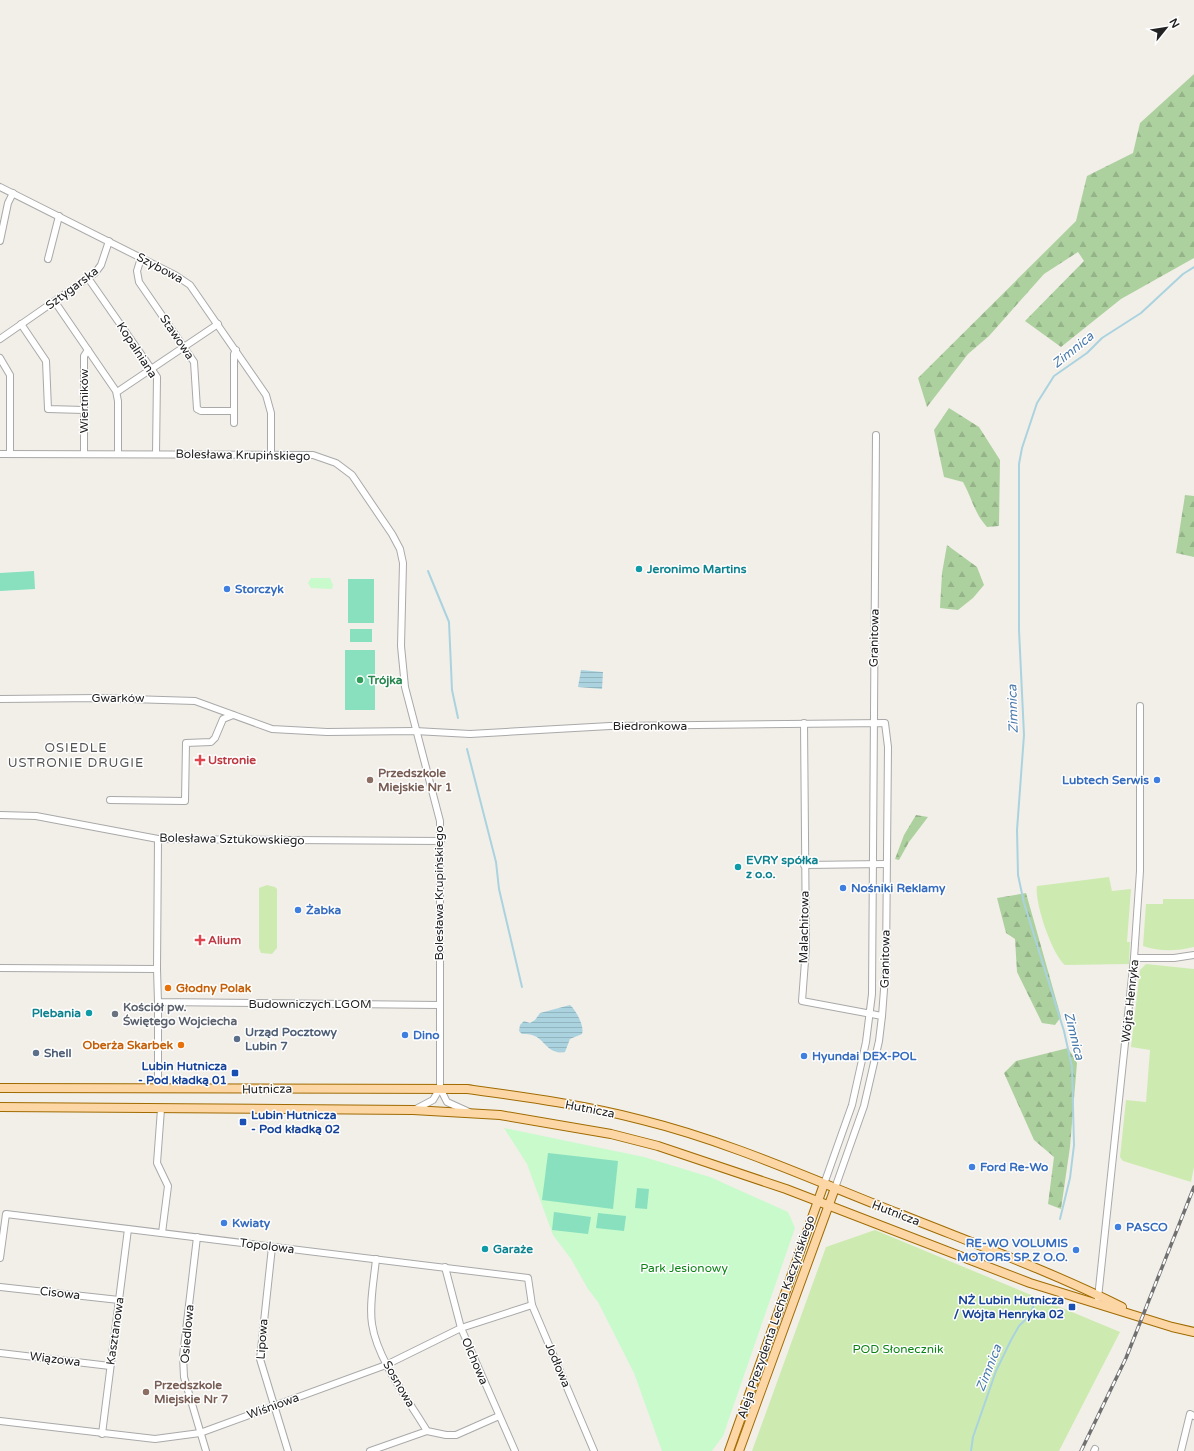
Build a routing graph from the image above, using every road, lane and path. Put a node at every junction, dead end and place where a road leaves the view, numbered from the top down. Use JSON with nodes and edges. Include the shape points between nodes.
{"nodes":[{"id":1,"x":0,"y":187,"type":"edge"},
{"id":2,"x":13,"y":193,"type":"junction"},
{"id":3,"x":59,"y":216,"type":"junction"},
{"id":4,"x":0,"y":241,"type":"edge"},
{"id":5,"x":109,"y":241,"type":"junction"},
{"id":6,"x":141,"y":258,"type":"junction"},
{"id":7,"x":48,"y":259,"type":"dead end"},
{"id":8,"x":88,"y":278,"type":"junction"},
{"id":9,"x":55,"y":302,"type":"junction"},
{"id":10,"x":21,"y":324,"type":"junction"},
{"id":11,"x":218,"y":324,"type":"junction"},
{"id":12,"x":0,"y":339,"type":"edge"},
{"id":13,"x":184,"y":347,"type":"junction"},
{"id":14,"x":88,"y":350,"type":"junction"},
{"id":15,"x":236,"y":350,"type":"junction"},
{"id":16,"x":0,"y":358,"type":"edge"},
{"id":17,"x":152,"y":370,"type":"junction"},
{"id":18,"x":116,"y":392,"type":"junction"},
{"id":19,"x":84,"y":410,"type":"junction"},
{"id":20,"x":234,"y":411,"type":"junction"},
{"id":21,"x":234,"y":423,"type":"dead end"},
{"id":22,"x":876,"y":434,"type":"dead end"},
{"id":23,"x":0,"y":454,"type":"edge"},
{"id":24,"x":10,"y":454,"type":"junction"},
{"id":25,"x":84,"y":454,"type":"junction"},
{"id":26,"x":118,"y":454,"type":"junction"},
{"id":27,"x":156,"y":454,"type":"junction"},
{"id":28,"x":271,"y":454,"type":"junction"},
{"id":29,"x":0,"y":699,"type":"edge"},
{"id":30,"x":1140,"y":706,"type":"dead end"},
{"id":31,"x":232,"y":715,"type":"junction"},
{"id":32,"x":804,"y":723,"type":"junction"},
{"id":33,"x":874,"y":723,"type":"junction"},
{"id":34,"x":885,"y":723,"type":"joint"},
{"id":35,"x":415,"y":731,"type":"junction"},
{"id":36,"x":110,"y":800,"type":"dead end"},
{"id":37,"x":0,"y":815,"type":"edge"},
{"id":38,"x":158,"y":839,"type":"junction"},
{"id":39,"x":441,"y":841,"type":"junction"},
{"id":40,"x":886,"y":864,"type":"junction"},
{"id":41,"x":804,"y":865,"type":"junction"},
{"id":42,"x":873,"y":865,"type":"junction"},
{"id":43,"x":1194,"y":955,"type":"edge"},
{"id":44,"x":1134,"y":958,"type":"junction"},
{"id":45,"x":0,"y":968,"type":"edge"},
{"id":46,"x":157,"y":969,"type":"junction"},
{"id":47,"x":158,"y":1002,"type":"junction"},
{"id":48,"x":439,"y":1005,"type":"junction"},
{"id":49,"x":870,"y":1014,"type":"junction"},
{"id":50,"x":882,"y":1016,"type":"junction"},
{"id":51,"x":0,"y":1088,"type":"edge"},
{"id":52,"x":158,"y":1088,"type":"junction"},
{"id":53,"x":440,"y":1088,"type":"junction"},
{"id":54,"x":0,"y":1107,"type":"edge"},
{"id":55,"x":161,"y":1109,"type":"junction"},
{"id":56,"x":413,"y":1110,"type":"junction"},
{"id":57,"x":471,"y":1112,"type":"junction"},
{"id":58,"x":824,"y":1184,"type":"junction"},
{"id":59,"x":834,"y":1188,"type":"junction"},
{"id":60,"x":817,"y":1201,"type":"junction"},
{"id":61,"x":828,"y":1205,"type":"junction"},
{"id":62,"x":128,"y":1229,"type":"junction"},
{"id":63,"x":162,"y":1232,"type":"junction"},
{"id":64,"x":197,"y":1237,"type":"junction"},
{"id":65,"x":272,"y":1247,"type":"junction"},
{"id":66,"x":0,"y":1258,"type":"edge"},
{"id":67,"x":376,"y":1259,"type":"junction"},
{"id":68,"x":445,"y":1267,"type":"junction"},
{"id":69,"x":528,"y":1278,"type":"joint"},
{"id":70,"x":0,"y":1287,"type":"edge"},
{"id":71,"x":1098,"y":1295,"type":"junction"},
{"id":72,"x":1082,"y":1299,"type":"junction"},
{"id":73,"x":119,"y":1300,"type":"junction"},
{"id":74,"x":532,"y":1305,"type":"junction"},
{"id":75,"x":1102,"y":1305,"type":"junction"},
{"id":76,"x":1142,"y":1317,"type":"junction"},
{"id":77,"x":461,"y":1328,"type":"junction"},
{"id":78,"x":1194,"y":1332,"type":"edge"},
{"id":79,"x":0,"y":1353,"type":"edge"},
{"id":80,"x":386,"y":1365,"type":"junction"},
{"id":81,"x":110,"y":1366,"type":"junction"},
{"id":82,"x":273,"y":1406,"type":"junction"},
{"id":83,"x":499,"y":1416,"type":"junction"},
{"id":84,"x":1194,"y":1416,"type":"edge"},
{"id":85,"x":0,"y":1421,"type":"edge"},
{"id":86,"x":427,"y":1431,"type":"junction"},
{"id":87,"x":200,"y":1433,"type":"junction"},
{"id":88,"x":102,"y":1434,"type":"junction"},
{"id":89,"x":206,"y":1451,"type":"edge"},
{"id":90,"x":288,"y":1451,"type":"edge"},
{"id":91,"x":370,"y":1451,"type":"edge"},
{"id":92,"x":515,"y":1451,"type":"edge"},
{"id":93,"x":594,"y":1451,"type":"edge"},
{"id":94,"x":729,"y":1451,"type":"edge"},
{"id":95,"x":740,"y":1451,"type":"edge"},
{"id":96,"x":1181,"y":1451,"type":"edge"}],
"edges":[{"from":1,"to":2,"type":"street","name":"Szybowa"},
{"from":2,"to":3,"type":"street","name":"Szybowa"},
{"from":2,"to":4,"type":"street"},
{"from":3,"to":5,"type":"street","name":"Szybowa"},
{"from":3,"to":7,"type":"street"},
{"from":5,"to":6,"type":"street","name":"Szybowa"},
{"from":5,"to":8,"type":"street","name":"Sztygarska","via":[[99,268]]},
{"from":6,"to":11,"type":"street","name":"Szybowa","via":[[187,283],[198,294]]},
{"from":6,"to":13,"type":"street","name":"Stawowa","via":[[137,272],[139,282]]},
{"from":8,"to":9,"type":"street","name":"Sztygarska"},
{"from":8,"to":17,"type":"street","name":"Kopalniana"},
{"from":9,"to":10,"type":"street","name":"Sztygarska"},
{"from":9,"to":14,"type":"street","name":"Wiertników"},
{"from":10,"to":12,"type":"street","name":"Sztygarska"},
{"from":10,"to":19,"type":"street","via":[[46,362],[48,409]]},
{"from":11,"to":13,"type":"street"},
{"from":11,"to":15,"type":"street","name":"Szybowa"},
{"from":13,"to":17,"type":"street"},
{"from":13,"to":20,"type":"street","name":"Stawowa","via":[[195,364],[197,409]]},
{"from":14,"to":18,"type":"street","name":"Wiertników"},
{"from":14,"to":19,"type":"street","name":"Wiertników","via":[[84,356]]},
{"from":15,"to":20,"type":"street"},
{"from":15,"to":28,"type":"street","name":"Szybowa","via":[[262,386],[267,398],[271,413]]},
{"from":16,"to":24,"type":"street","via":[[10,375]]},
{"from":17,"to":18,"type":"street"},
{"from":17,"to":27,"type":"street","name":"Kopalniana","via":[[158,381]]},
{"from":18,"to":26,"type":"street"},
{"from":19,"to":25,"type":"street","name":"Wiertników"},
{"from":20,"to":21,"type":"street"},
{"from":22,"to":33,"type":"street","name":"Granitowa"},
{"from":23,"to":24,"type":"street","name":"Bolesława Krupińskiego"},
{"from":24,"to":25,"type":"street","name":"Bolesława Krupińskiego"},
{"from":25,"to":26,"type":"street","name":"Bolesława Krupińskiego"},
{"from":26,"to":27,"type":"street","name":"Bolesława Krupińskiego"},
{"from":27,"to":28,"type":"street","name":"Bolesława Krupińskiego"},
{"from":28,"to":35,"type":"street","name":"Bolesława Krupińskiego","via":[[313,455],[341,466],[352,475],[398,543],[402,563],[401,646],[405,687]]},
{"from":29,"to":31,"type":"street","name":"Gwarków","via":[[99,698],[195,701]]},
{"from":30,"to":44,"type":"street","name":"Wójta Henryka","via":[[1140,871]]},
{"from":31,"to":35,"type":"street","name":"Gwarków","via":[[272,729],[327,732]]},
{"from":31,"to":36,"type":"street","via":[[224,719],[211,742],[186,743],[184,801]]},
{"from":32,"to":33,"type":"street","name":"Biedronkowa"},
{"from":32,"to":35,"type":"street","name":"Biedronkowa","via":[[610,726],[470,734]]},
{"from":32,"to":41,"type":"street","name":"Malachitowa"},
{"from":33,"to":34,"type":"street","name":"Biedronkowa"},
{"from":33,"to":42,"type":"street","name":"Granitowa"},
{"from":34,"to":40,"type":"street","name":"Granitowa","via":[[888,747]]},
{"from":35,"to":39,"type":"street","name":"Bolesława Krupińskiego","via":[[437,808]]},
{"from":37,"to":38,"type":"street","name":"Bolesława Sztukowskiego","via":[[41,817]]},
{"from":38,"to":39,"type":"street","name":"Bolesława Sztukowskiego"},
{"from":38,"to":46,"type":"street"},
{"from":39,"to":48,"type":"street","name":"Bolesława Krupińskiego"},
{"from":40,"to":42,"type":"street"},
{"from":40,"to":50,"type":"street","name":"Granitowa","via":[[886,964]]},
{"from":41,"to":42,"type":"street"},
{"from":41,"to":49,"type":"street","name":"Malachitowa","via":[[806,948],[802,1001]]},
{"from":42,"to":49,"type":"street","name":"Granitowa"},
{"from":43,"to":44,"type":"street"},
{"from":44,"to":71,"type":"street","name":"Wójta Henryka"},
{"from":45,"to":46,"type":"street"},
{"from":46,"to":47,"type":"street"},
{"from":47,"to":48,"type":"street","name":"Budowniczych LGOM"},
{"from":47,"to":52,"type":"street"},
{"from":48,"to":53,"type":"street","name":"Bolesława Krupińskiego"},
{"from":49,"to":50,"type":"street","name":"Malachitowa"},
{"from":49,"to":58,"type":"street","name":"Granitowa","via":[[852,1105]]},
{"from":50,"to":59,"type":"street","name":"Granitowa","via":[[878,1047],[864,1106]]},
{"from":51,"to":52,"type":"main road","name":"Hutnicza"},
{"from":52,"to":53,"type":"main road","name":"Hutnicza"},
{"from":53,"to":56,"type":"street","via":[[433,1100]]},
{"from":53,"to":57,"type":"street","via":[[448,1102]]},
{"from":53,"to":58,"type":"main road","name":"Hutnicza","via":[[521,1097],[641,1120],[722,1144]]},
{"from":54,"to":55,"type":"main road","name":"Hutnicza"},
{"from":55,"to":56,"type":"main road","name":"Hutnicza"},
{"from":55,"to":63,"type":"street","via":[[157,1163],[168,1182]]},
{"from":56,"to":57,"type":"main road","name":"Hutnicza"},
{"from":57,"to":60,"type":"main road","name":"Hutnicza","via":[[611,1134],[658,1146]]},
{"from":58,"to":59,"type":"main road","name":"Hutnicza"},
{"from":58,"to":60,"type":"main road","name":"Aleja Prezydenta Lecha Kaczyńskiego"},
{"from":59,"to":61,"type":"main road","name":"Aleja Prezydenta Lecha Kaczyńskiego"},
{"from":59,"to":71,"type":"main road","name":"Hutnicza","via":[[1047,1272]]},
{"from":60,"to":61,"type":"main road","name":"Hutnicza"},
{"from":60,"to":94,"type":"main road","name":"Aleja Prezydenta Lecha Kaczyńskiego"},
{"from":61,"to":72,"type":"main road","name":"Hutnicza","via":[[1030,1282]]},
{"from":61,"to":95,"type":"main road","name":"Aleja Prezydenta Lecha Kaczyńskiego"},
{"from":62,"to":63,"type":"street","name":"Topolowa"},
{"from":62,"to":66,"type":"street","name":"Topolowa","via":[[6,1214]]},
{"from":62,"to":73,"type":"street","name":"Kasztanowa"},
{"from":63,"to":64,"type":"street","name":"Topolowa"},
{"from":64,"to":65,"type":"street","name":"Topolowa"},
{"from":64,"to":87,"type":"street","name":"Osiedlowa","via":[[183,1356],[184,1377]]},
{"from":65,"to":67,"type":"street","name":"Topolowa"},
{"from":65,"to":82,"type":"street","name":"Lipowa","via":[[260,1359]]},
{"from":67,"to":68,"type":"street","name":"Topolowa"},
{"from":67,"to":80,"type":"street","name":"Sosnowa","via":[[372,1324]]},
{"from":68,"to":69,"type":"street","name":"Topolowa"},
{"from":68,"to":77,"type":"street","name":"Olchowa"},
{"from":69,"to":74,"type":"street","name":"Jodłowa"},
{"from":70,"to":73,"type":"street","name":"Cisowa"},
{"from":71,"to":72,"type":"street"},
{"from":71,"to":75,"type":"street","name":"Wójta Henryka"},
{"from":71,"to":76,"type":"main road","name":"Hutnicza"},
{"from":72,"to":75,"type":"main road","name":"Hutnicza"},
{"from":73,"to":81,"type":"street","name":"Kasztanowa"},
{"from":74,"to":77,"type":"street","name":"Wiśniowa"},
{"from":74,"to":93,"type":"street","name":"Jodłowa"},
{"from":75,"to":76,"type":"main road","name":"Hutnicza"},
{"from":76,"to":78,"type":"main road","name":"Hutnicza"},
{"from":77,"to":80,"type":"street","name":"Wiśniowa"},
{"from":77,"to":83,"type":"street","name":"Olchowa"},
{"from":79,"to":81,"type":"street","name":"Wiązowa"},
{"from":80,"to":82,"type":"street","name":"Wiśniowa"},
{"from":80,"to":86,"type":"street","name":"Sosnowa"},
{"from":81,"to":88,"type":"street","name":"Kasztanowa"},
{"from":82,"to":87,"type":"street","name":"Wiśniowa"},
{"from":82,"to":90,"type":"street","name":"Lipowa"},
{"from":83,"to":86,"type":"street","via":[[456,1435],[446,1436]]},
{"from":83,"to":92,"type":"street","name":"Olchowa"},
{"from":84,"to":96,"type":"street","via":[[1190,1414]]},
{"from":85,"to":88,"type":"street","name":"Wiśniowa"},
{"from":86,"to":91,"type":"street"},
{"from":87,"to":88,"type":"street","name":"Wiśniowa","via":[[155,1439]]},
{"from":87,"to":89,"type":"street","name":"Osiedlowa"}]}
